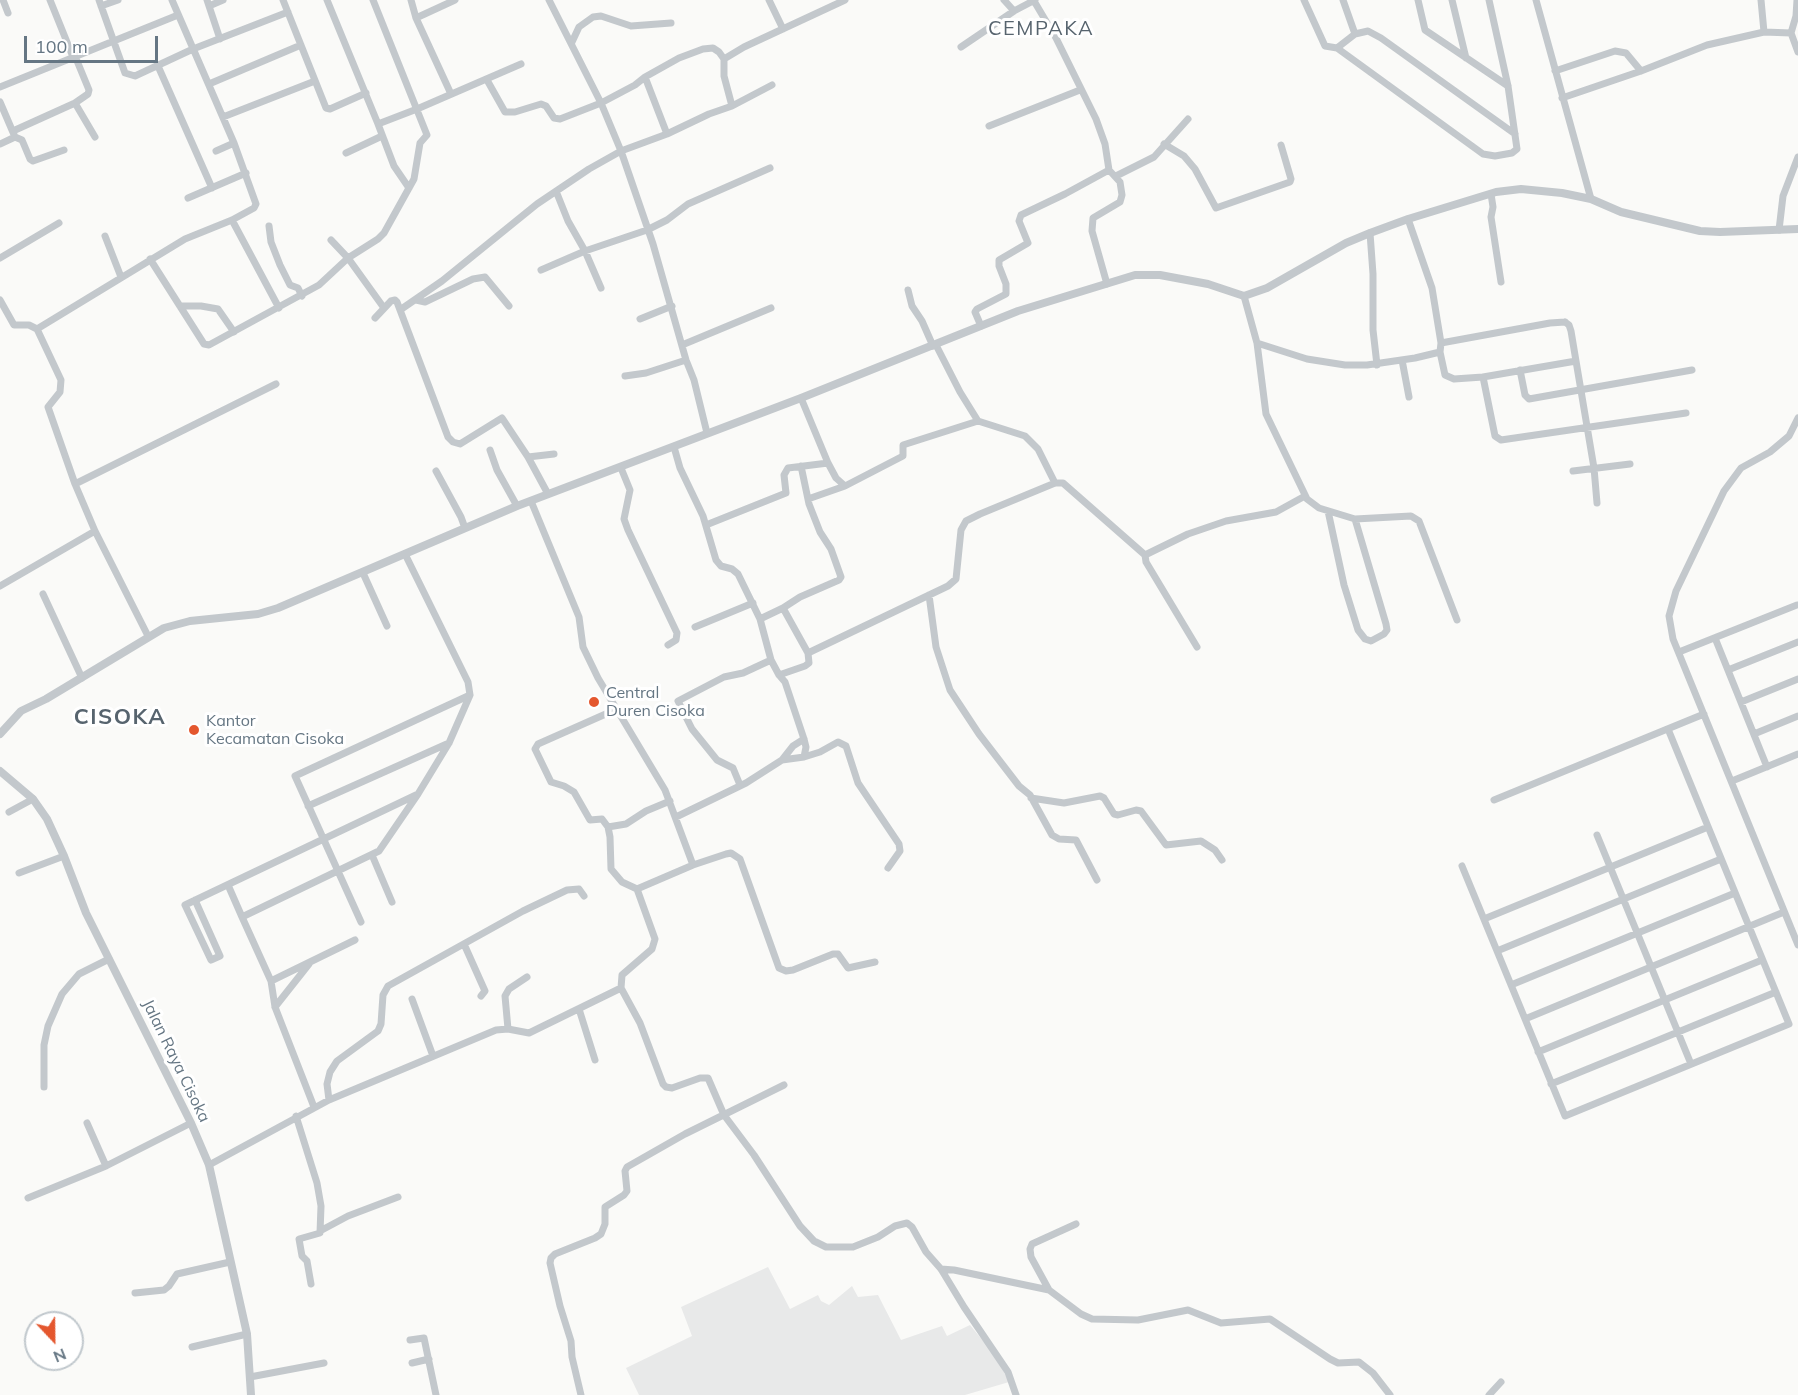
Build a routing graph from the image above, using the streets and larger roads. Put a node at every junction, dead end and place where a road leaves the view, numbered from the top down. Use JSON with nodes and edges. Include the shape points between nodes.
{"nodes":[{"id":1,"x":3,"y":0,"type":"edge"},
{"id":2,"x":50,"y":0,"type":"edge"},
{"id":3,"x":118,"y":0,"type":"edge"},
{"id":4,"x":172,"y":0,"type":"edge"},
{"id":5,"x":223,"y":0,"type":"edge"},
{"id":6,"x":283,"y":0,"type":"edge"},
{"id":7,"x":327,"y":0,"type":"edge"},
{"id":8,"x":373,"y":0,"type":"edge"},
{"id":9,"x":411,"y":0,"type":"edge"},
{"id":10,"x":454,"y":0,"type":"edge"},
{"id":11,"x":549,"y":0,"type":"edge"},
{"id":12,"x":769,"y":0,"type":"edge"},
{"id":13,"x":845,"y":0,"type":"edge"},
{"id":14,"x":1004,"y":0,"type":"edge"},
{"id":15,"x":1034,"y":0,"type":"edge"},
{"id":16,"x":1304,"y":0,"type":"edge"},
{"id":17,"x":1343,"y":0,"type":"edge"},
{"id":18,"x":1418,"y":0,"type":"edge"},
{"id":19,"x":1452,"y":0,"type":"edge"},
{"id":20,"x":1489,"y":0,"type":"edge"},
{"id":21,"x":1536,"y":0,"type":"edge"},
{"id":22,"x":1761,"y":0,"type":"edge"},
{"id":23,"x":1797,"y":0,"type":"edge"},
{"id":24,"x":100,"y":3,"type":"edge"},
{"id":25,"x":208,"y":3,"type":"edge"},
{"id":26,"x":1014,"y":11,"type":"junction"},
{"id":27,"x":288,"y":12,"type":"junction"},
{"id":28,"x":8,"y":13,"type":"dead end"},
{"id":29,"x":178,"y":15,"type":"junction"},
{"id":30,"x":416,"y":18,"type":"junction"},
{"id":31,"x":671,"y":23,"type":"dead end"},
{"id":32,"x":783,"y":29,"type":"junction"},
{"id":33,"x":1764,"y":32,"type":"junction"},
{"id":34,"x":1791,"y":33,"type":"junction"},
{"id":35,"x":1355,"y":34,"type":"junction"},
{"id":36,"x":220,"y":39,"type":"junction"},
{"id":37,"x":114,"y":41,"type":"junction"},
{"id":38,"x":572,"y":42,"type":"junction"},
{"id":39,"x":301,"y":45,"type":"junction"},
{"id":40,"x":961,"y":47,"type":"dead end"},
{"id":41,"x":1337,"y":48,"type":"junction"},
{"id":42,"x":193,"y":49,"type":"junction"},
{"id":43,"x":1798,"y":52,"type":"edge"},
{"id":44,"x":74,"y":57,"type":"junction"},
{"id":45,"x":1466,"y":58,"type":"junction"},
{"id":46,"x":724,"y":59,"type":"junction"},
{"id":47,"x":520,"y":64,"type":"dead end"},
{"id":48,"x":158,"y":66,"type":"junction"},
{"id":49,"x":1555,"y":71,"type":"junction"},
{"id":50,"x":1641,"y":71,"type":"junction"},
{"id":51,"x":645,"y":78,"type":"junction"},
{"id":52,"x":487,"y":80,"type":"junction"},
{"id":53,"x":315,"y":81,"type":"junction"},
{"id":54,"x":209,"y":84,"type":"junction"},
{"id":55,"x":772,"y":84,"type":"dead end"},
{"id":56,"x":1508,"y":86,"type":"junction"},
{"id":57,"x":0,"y":87,"type":"edge"},
{"id":58,"x":1080,"y":90,"type":"junction"},
{"id":59,"x":366,"y":93,"type":"junction"},
{"id":60,"x":451,"y":94,"type":"junction"},
{"id":61,"x":1562,"y":98,"type":"junction"},
{"id":62,"x":0,"y":102,"type":"edge"},
{"id":63,"x":75,"y":103,"type":"junction"},
{"id":64,"x":601,"y":103,"type":"junction"},
{"id":65,"x":732,"y":106,"type":"junction"},
{"id":66,"x":417,"y":109,"type":"junction"},
{"id":67,"x":223,"y":117,"type":"junction"},
{"id":68,"x":1188,"y":118,"type":"dead end"},
{"id":69,"x":378,"y":124,"type":"junction"},
{"id":70,"x":989,"y":126,"type":"dead end"},
{"id":71,"x":14,"y":134,"type":"junction"},
{"id":72,"x":667,"y":134,"type":"junction"},
{"id":73,"x":1515,"y":134,"type":"junction"},
{"id":74,"x":382,"y":136,"type":"junction"},
{"id":75,"x":95,"y":137,"type":"dead end"},
{"id":76,"x":234,"y":143,"type":"junction"},
{"id":77,"x":0,"y":144,"type":"edge"},
{"id":78,"x":1164,"y":144,"type":"junction"},
{"id":79,"x":1281,"y":145,"type":"dead end"},
{"id":80,"x":64,"y":150,"type":"dead end"},
{"id":81,"x":216,"y":151,"type":"dead end"},
{"id":82,"x":621,"y":151,"type":"junction"},
{"id":83,"x":346,"y":153,"type":"dead end"},
{"id":84,"x":1798,"y":157,"type":"edge"},
{"id":85,"x":770,"y":168,"type":"dead end"},
{"id":86,"x":1109,"y":170,"type":"junction"},
{"id":87,"x":246,"y":173,"type":"junction"},
{"id":88,"x":1116,"y":176,"type":"junction"},
{"id":89,"x":212,"y":188,"type":"junction"},
{"id":90,"x":409,"y":188,"type":"junction"},
{"id":91,"x":556,"y":191,"type":"junction"},
{"id":92,"x":1491,"y":194,"type":"junction"},
{"id":93,"x":188,"y":198,"type":"dead end"},
{"id":94,"x":1591,"y":199,"type":"junction"},
{"id":95,"x":1408,"y":219,"type":"junction"},
{"id":96,"x":232,"y":220,"type":"junction"},
{"id":97,"x":59,"y":223,"type":"dead end"},
{"id":98,"x":269,"y":226,"type":"dead end"},
{"id":99,"x":1798,"y":229,"type":"edge"},
{"id":100,"x":647,"y":230,"type":"junction"},
{"id":101,"x":1779,"y":230,"type":"junction"},
{"id":102,"x":1370,"y":233,"type":"junction"},
{"id":103,"x":105,"y":236,"type":"dead end"},
{"id":104,"x":331,"y":240,"type":"dead end"},
{"id":105,"x":585,"y":251,"type":"junction"},
{"id":106,"x":0,"y":258,"type":"edge"},
{"id":107,"x":348,"y":258,"type":"junction"},
{"id":108,"x":150,"y":260,"type":"junction"},
{"id":109,"x":542,"y":270,"type":"dead end"},
{"id":110,"x":121,"y":277,"type":"junction"},
{"id":111,"x":1501,"y":282,"type":"dead end"},
{"id":112,"x":1107,"y":284,"type":"junction"},
{"id":113,"x":600,"y":288,"type":"dead end"},
{"id":114,"x":908,"y":290,"type":"dead end"},
{"id":115,"x":302,"y":296,"type":"junction"},
{"id":116,"x":1244,"y":296,"type":"junction"},
{"id":117,"x":0,"y":300,"type":"edge"},
{"id":118,"x":416,"y":300,"type":"junction"},
{"id":119,"x":180,"y":306,"type":"junction"},
{"id":120,"x":509,"y":306,"type":"dead end"},
{"id":121,"x":672,"y":306,"type":"junction"},
{"id":122,"x":279,"y":308,"type":"junction"},
{"id":123,"x":384,"y":308,"type":"junction"},
{"id":124,"x":771,"y":308,"type":"dead end"},
{"id":125,"x":400,"y":310,"type":"junction"},
{"id":126,"x":375,"y":318,"type":"dead end"},
{"id":127,"x":640,"y":319,"type":"dead end"},
{"id":128,"x":981,"y":326,"type":"junction"},
{"id":129,"x":37,"y":329,"type":"junction"},
{"id":130,"x":234,"y":332,"type":"junction"},
{"id":131,"x":1257,"y":343,"type":"junction"},
{"id":132,"x":682,"y":345,"type":"junction"},
{"id":133,"x":934,"y":345,"type":"junction"},
{"id":134,"x":1440,"y":348,"type":"junction"},
{"id":135,"x":686,"y":360,"type":"junction"},
{"id":136,"x":1402,"y":360,"type":"junction"},
{"id":137,"x":1576,"y":361,"type":"junction"},
{"id":138,"x":1377,"y":365,"type":"junction"},
{"id":139,"x":1520,"y":370,"type":"junction"},
{"id":140,"x":1692,"y":370,"type":"dead end"},
{"id":141,"x":626,"y":376,"type":"dead end"},
{"id":142,"x":1483,"y":377,"type":"junction"},
{"id":143,"x":276,"y":384,"type":"dead end"},
{"id":144,"x":1580,"y":389,"type":"junction"},
{"id":145,"x":1409,"y":397,"type":"dead end"},
{"id":146,"x":801,"y":398,"type":"junction"},
{"id":147,"x":1686,"y":413,"type":"dead end"},
{"id":148,"x":1798,"y":418,"type":"edge"},
{"id":149,"x":978,"y":422,"type":"junction"},
{"id":150,"x":1586,"y":428,"type":"junction"},
{"id":151,"x":707,"y":433,"type":"junction"},
{"id":152,"x":674,"y":447,"type":"junction"},
{"id":153,"x":489,"y":450,"type":"dead end"},
{"id":154,"x":554,"y":454,"type":"dead end"},
{"id":155,"x":528,"y":457,"type":"junction"},
{"id":156,"x":828,"y":463,"type":"junction"},
{"id":157,"x":1630,"y":464,"type":"dead end"},
{"id":158,"x":801,"y":466,"type":"junction"},
{"id":159,"x":621,"y":468,"type":"junction"},
{"id":160,"x":1594,"y":468,"type":"junction"},
{"id":161,"x":436,"y":471,"type":"dead end"},
{"id":162,"x":1573,"y":471,"type":"dead end"},
{"id":163,"x":1055,"y":483,"type":"junction"},
{"id":164,"x":75,"y":484,"type":"junction"},
{"id":165,"x":845,"y":486,"type":"junction"},
{"id":166,"x":548,"y":494,"type":"junction"},
{"id":167,"x":1305,"y":496,"type":"junction"},
{"id":168,"x":808,"y":499,"type":"junction"},
{"id":169,"x":531,"y":501,"type":"junction"},
{"id":170,"x":1597,"y":503,"type":"dead end"},
{"id":171,"x":517,"y":506,"type":"junction"},
{"id":172,"x":1328,"y":511,"type":"junction"},
{"id":173,"x":1355,"y":519,"type":"junction"},
{"id":174,"x":706,"y":525,"type":"junction"},
{"id":175,"x":465,"y":528,"type":"junction"},
{"id":176,"x":95,"y":531,"type":"junction"},
{"id":177,"x":405,"y":554,"type":"junction"},
{"id":178,"x":1145,"y":555,"type":"junction"},
{"id":179,"x":363,"y":573,"type":"junction"},
{"id":180,"x":0,"y":586,"type":"edge"},
{"id":181,"x":43,"y":594,"type":"dead end"},
{"id":182,"x":930,"y":595,"type":"junction"},
{"id":183,"x":753,"y":603,"type":"junction"},
{"id":184,"x":1797,"y":605,"type":"edge"},
{"id":185,"x":783,"y":608,"type":"junction"},
{"id":186,"x":760,"y":619,"type":"junction"},
{"id":187,"x":1456,"y":620,"type":"dead end"},
{"id":188,"x":387,"y":627,"type":"dead end"},
{"id":189,"x":695,"y":627,"type":"dead end"},
{"id":190,"x":148,"y":636,"type":"junction"},
{"id":191,"x":1715,"y":638,"type":"junction"},
{"id":192,"x":1798,"y":642,"type":"edge"},
{"id":193,"x":668,"y":645,"type":"dead end"},
{"id":194,"x":1197,"y":647,"type":"dead end"},
{"id":195,"x":1679,"y":652,"type":"junction"},
{"id":196,"x":808,"y":653,"type":"junction"},
{"id":197,"x":771,"y":660,"type":"junction"},
{"id":198,"x":1728,"y":670,"type":"junction"},
{"id":199,"x":779,"y":675,"type":"junction"},
{"id":200,"x":82,"y":678,"type":"junction"},
{"id":201,"x":1798,"y":679,"type":"edge"},
{"id":202,"x":470,"y":695,"type":"junction"},
{"id":203,"x":1741,"y":702,"type":"junction"},
{"id":204,"x":617,"y":709,"type":"junction"},
{"id":205,"x":1704,"y":714,"type":"junction"},
{"id":206,"x":1798,"y":716,"type":"edge"},
{"id":207,"x":1668,"y":729,"type":"junction"},
{"id":208,"x":0,"y":734,"type":"edge"},
{"id":209,"x":1754,"y":734,"type":"junction"},
{"id":210,"x":804,"y":739,"type":"junction"},
{"id":211,"x":449,"y":743,"type":"junction"},
{"id":212,"x":1798,"y":754,"type":"edge"},
{"id":213,"x":804,"y":757,"type":"junction"},
{"id":214,"x":782,"y":760,"type":"junction"},
{"id":215,"x":1767,"y":767,"type":"junction"},
{"id":216,"x":1,"y":773,"type":"edge"},
{"id":217,"x":1732,"y":781,"type":"junction"},
{"id":218,"x":740,"y":785,"type":"junction"},
{"id":219,"x":418,"y":794,"type":"junction"},
{"id":220,"x":1031,"y":798,"type":"junction"},
{"id":221,"x":33,"y":799,"type":"junction"},
{"id":222,"x":1494,"y":800,"type":"dead end"},
{"id":223,"x":669,"y":801,"type":"junction"},
{"id":224,"x":309,"y":806,"type":"junction"},
{"id":225,"x":9,"y":812,"type":"dead end"},
{"id":226,"x":676,"y":817,"type":"junction"},
{"id":227,"x":1708,"y":827,"type":"junction"},
{"id":228,"x":608,"y":828,"type":"junction"},
{"id":229,"x":1597,"y":835,"type":"dead end"},
{"id":230,"x":324,"y":839,"type":"junction"},
{"id":231,"x":372,"y":855,"type":"junction"},
{"id":232,"x":64,"y":856,"type":"junction"},
{"id":233,"x":1721,"y":859,"type":"junction"},
{"id":234,"x":1222,"y":860,"type":"dead end"},
{"id":235,"x":693,"y":865,"type":"junction"},
{"id":236,"x":1462,"y":866,"type":"dead end"},
{"id":237,"x":1610,"y":867,"type":"junction"},
{"id":238,"x":888,"y":868,"type":"dead end"},
{"id":239,"x":338,"y":870,"type":"junction"},
{"id":240,"x":19,"y":873,"type":"dead end"},
{"id":241,"x":1097,"y":879,"type":"dead end"},
{"id":242,"x":228,"y":885,"type":"junction"},
{"id":243,"x":637,"y":889,"type":"junction"},
{"id":244,"x":1735,"y":892,"type":"junction"},
{"id":245,"x":584,"y":896,"type":"dead end"},
{"id":246,"x":1624,"y":899,"type":"junction"},
{"id":247,"x":195,"y":900,"type":"junction"},
{"id":248,"x":392,"y":902,"type":"dead end"},
{"id":249,"x":1784,"y":912,"type":"junction"},
{"id":250,"x":242,"y":917,"type":"junction"},
{"id":251,"x":1484,"y":919,"type":"junction"},
{"id":252,"x":361,"y":922,"type":"dead end"},
{"id":253,"x":1749,"y":927,"type":"junction"},
{"id":254,"x":1637,"y":933,"type":"junction"},
{"id":255,"x":355,"y":940,"type":"dead end"},
{"id":256,"x":464,"y":944,"type":"junction"},
{"id":257,"x":1798,"y":945,"type":"edge"},
{"id":258,"x":1497,"y":951,"type":"junction"},
{"id":259,"x":109,"y":959,"type":"junction"},
{"id":260,"x":1762,"y":960,"type":"junction"},
{"id":261,"x":310,"y":962,"type":"junction"},
{"id":262,"x":875,"y":962,"type":"dead end"},
{"id":263,"x":1651,"y":967,"type":"junction"},
{"id":264,"x":526,"y":977,"type":"dead end"},
{"id":265,"x":271,"y":981,"type":"junction"},
{"id":266,"x":1511,"y":984,"type":"junction"},
{"id":267,"x":621,"y":988,"type":"junction"},
{"id":268,"x":1776,"y":992,"type":"junction"},
{"id":269,"x":481,"y":996,"type":"dead end"},
{"id":270,"x":412,"y":999,"type":"dead end"},
{"id":271,"x":1665,"y":1000,"type":"junction"},
{"id":272,"x":275,"y":1007,"type":"junction"},
{"id":273,"x":579,"y":1009,"type":"junction"},
{"id":274,"x":1525,"y":1019,"type":"junction"},
{"id":275,"x":508,"y":1029,"type":"junction"},
{"id":276,"x":1678,"y":1032,"type":"junction"},
{"id":277,"x":1538,"y":1052,"type":"junction"},
{"id":278,"x":433,"y":1056,"type":"junction"},
{"id":279,"x":595,"y":1060,"type":"dead end"},
{"id":280,"x":1691,"y":1064,"type":"junction"},
{"id":281,"x":1551,"y":1084,"type":"junction"},
{"id":282,"x":784,"y":1085,"type":"dead end"},
{"id":283,"x":44,"y":1087,"type":"dead end"},
{"id":284,"x":329,"y":1100,"type":"junction"},
{"id":285,"x":314,"y":1107,"type":"junction"},
{"id":286,"x":724,"y":1115,"type":"junction"},
{"id":287,"x":296,"y":1116,"type":"junction"},
{"id":288,"x":87,"y":1123,"type":"dead end"},
{"id":289,"x":191,"y":1123,"type":"junction"},
{"id":290,"x":209,"y":1165,"type":"junction"},
{"id":291,"x":106,"y":1166,"type":"junction"},
{"id":292,"x":398,"y":1197,"type":"dead end"},
{"id":293,"x":28,"y":1198,"type":"dead end"},
{"id":294,"x":1076,"y":1224,"type":"dead end"},
{"id":295,"x":320,"y":1231,"type":"junction"},
{"id":296,"x":230,"y":1262,"type":"junction"},
{"id":297,"x":941,"y":1269,"type":"junction"},
{"id":298,"x":311,"y":1284,"type":"dead end"},
{"id":299,"x":1049,"y":1290,"type":"junction"},
{"id":300,"x":135,"y":1293,"type":"dead end"},
{"id":301,"x":247,"y":1334,"type":"junction"},
{"id":302,"x":410,"y":1340,"type":"dead end"},
{"id":303,"x":192,"y":1347,"type":"dead end"},
{"id":304,"x":429,"y":1359,"type":"junction"},
{"id":305,"x":412,"y":1363,"type":"dead end"},
{"id":306,"x":324,"y":1364,"type":"dead end"},
{"id":307,"x":250,"y":1377,"type":"junction"},
{"id":308,"x":1501,"y":1382,"type":"dead end"},
{"id":309,"x":251,"y":1395,"type":"edge"},
{"id":310,"x":436,"y":1395,"type":"edge"},
{"id":311,"x":581,"y":1395,"type":"edge"},
{"id":312,"x":1016,"y":1395,"type":"edge"},
{"id":313,"x":1390,"y":1395,"type":"edge"},
{"id":314,"x":1489,"y":1395,"type":"edge"}],
"edges":[{"from":1,"to":28,"type":"street"},
{"from":2,"to":44,"type":"street"},
{"from":3,"to":24,"type":"street"},
{"from":4,"to":29,"type":"street"},
{"from":5,"to":25,"type":"street"},
{"from":6,"to":27,"type":"street"},
{"from":7,"to":59,"type":"street"},
{"from":8,"to":66,"type":"street"},
{"from":9,"to":30,"type":"street"},
{"from":10,"to":30,"type":"street"},
{"from":11,"to":38,"type":"street"},
{"from":12,"to":32,"type":"street"},
{"from":13,"to":32,"type":"street"},
{"from":14,"to":26,"type":"street"},
{"from":15,"to":26,"type":"street"},
{"from":15,"to":58,"type":"street"},
{"from":16,"to":41,"type":"street","via":[[1325,46]]},
{"from":17,"to":35,"type":"street"},
{"from":18,"to":45,"type":"street","via":[[1425,30]]},
{"from":19,"to":45,"type":"street"},
{"from":20,"to":56,"type":"street"},
{"from":21,"to":49,"type":"street"},
{"from":22,"to":33,"type":"street"},
{"from":23,"to":34,"type":"street"},
{"from":24,"to":37,"type":"street"},
{"from":25,"to":36,"type":"street"},
{"from":26,"to":40,"type":"street"},
{"from":27,"to":36,"type":"street"},
{"from":27,"to":39,"type":"street"},
{"from":29,"to":37,"type":"street"},
{"from":29,"to":42,"type":"street"},
{"from":30,"to":60,"type":"street"},
{"from":31,"to":38,"type":"street","via":[[631,26],[593,17],[579,27]]},
{"from":32,"to":46,"type":"street"},
{"from":33,"to":34,"type":"street"},
{"from":33,"to":50,"type":"street","via":[[1707,45]]},
{"from":34,"to":43,"type":"street"},
{"from":35,"to":41,"type":"street"},
{"from":35,"to":73,"type":"street","via":[[1368,31],[1381,38]]},
{"from":36,"to":42,"type":"street"},
{"from":37,"to":44,"type":"street"},
{"from":37,"to":48,"type":"street","via":[[125,73],[141,74]]},
{"from":38,"to":64,"type":"street"},
{"from":39,"to":53,"type":"street"},
{"from":39,"to":54,"type":"street"},
{"from":41,"to":73,"type":"street","via":[[1483,154],[1512,153],[1517,148]]},
{"from":42,"to":48,"type":"street"},
{"from":42,"to":54,"type":"street"},
{"from":44,"to":57,"type":"street"},
{"from":44,"to":63,"type":"street","via":[[89,92]]},
{"from":45,"to":56,"type":"street"},
{"from":46,"to":51,"type":"street","via":[[713,48],[703,49]]},
{"from":46,"to":65,"type":"street"},
{"from":47,"to":52,"type":"street"},
{"from":48,"to":89,"type":"street"},
{"from":49,"to":50,"type":"street","via":[[1615,51],[1626,53]]},
{"from":49,"to":61,"type":"street"},
{"from":50,"to":61,"type":"street"},
{"from":51,"to":64,"type":"street"},
{"from":51,"to":72,"type":"street"},
{"from":52,"to":60,"type":"street"},
{"from":52,"to":64,"type":"street","via":[[505,112],[541,104],[560,119]]},
{"from":53,"to":59,"type":"street","via":[[328,109]]},
{"from":53,"to":67,"type":"street"},
{"from":54,"to":67,"type":"street"},
{"from":55,"to":65,"type":"street"},
{"from":56,"to":73,"type":"street"},
{"from":58,"to":70,"type":"street"},
{"from":58,"to":86,"type":"street","via":[[1096,119]]},
{"from":59,"to":69,"type":"street"},
{"from":60,"to":66,"type":"street"},
{"from":61,"to":94,"type":"street"},
{"from":62,"to":71,"type":"street"},
{"from":63,"to":71,"type":"street"},
{"from":63,"to":75,"type":"street"},
{"from":64,"to":82,"type":"street"},
{"from":65,"to":72,"type":"street"},
{"from":66,"to":69,"type":"street"},
{"from":66,"to":90,"type":"street","via":[[428,135],[420,143],[416,172]]},
{"from":67,"to":76,"type":"street"},
{"from":68,"to":78,"type":"street"},
{"from":69,"to":74,"type":"street"},
{"from":71,"to":77,"type":"street"},
{"from":71,"to":80,"type":"street","via":[[22,140],[33,161]]},
{"from":72,"to":82,"type":"street"},
{"from":74,"to":83,"type":"street"},
{"from":74,"to":90,"type":"street","via":[[394,166]]},
{"from":76,"to":81,"type":"street"},
{"from":76,"to":87,"type":"street"},
{"from":78,"to":79,"type":"street","via":[[1184,156],[1195,169],[1216,208],[1290,182]]},
{"from":78,"to":88,"type":"street","via":[[1154,157]]},
{"from":82,"to":91,"type":"street"},
{"from":82,"to":100,"type":"street"},
{"from":84,"to":101,"type":"street","via":[[1783,196]]},
{"from":85,"to":100,"type":"street","via":[[688,204]]},
{"from":86,"to":88,"type":"street"},
{"from":86,"to":128,"type":"street","via":[[1021,215],[1019,221],[1028,244],[999,260],[1006,294],[977,309]]},
{"from":87,"to":89,"type":"street"},
{"from":87,"to":96,"type":"street","via":[[256,204]]},
{"from":88,"to":112,"type":"street","via":[[1121,199],[1093,218],[1092,231]]},
{"from":89,"to":93,"type":"street"},
{"from":90,"to":107,"type":"street","via":[[384,233]]},
{"from":91,"to":105,"type":"street"},
{"from":91,"to":118,"type":"street"},
{"from":92,"to":94,"type":"street","via":[[1521,189]]},
{"from":92,"to":95,"type":"street"},
{"from":92,"to":111,"type":"street"},
{"from":94,"to":101,"type":"street","via":[[1621,212],[1701,231]]},
{"from":95,"to":102,"type":"street"},
{"from":95,"to":134,"type":"street","via":[[1432,288]]},
{"from":96,"to":108,"type":"street","via":[[185,239]]},
{"from":96,"to":122,"type":"street"},
{"from":97,"to":106,"type":"street"},
{"from":98,"to":115,"type":"street","via":[[280,265],[290,285],[298,288]]},
{"from":99,"to":101,"type":"street"},
{"from":100,"to":105,"type":"street"},
{"from":100,"to":121,"type":"street"},
{"from":102,"to":116,"type":"street","via":[[1267,288]]},
{"from":102,"to":138,"type":"street"},
{"from":103,"to":110,"type":"street"},
{"from":104,"to":107,"type":"street"},
{"from":105,"to":109,"type":"street"},
{"from":105,"to":113,"type":"street"},
{"from":107,"to":115,"type":"street"},
{"from":107,"to":123,"type":"street"},
{"from":108,"to":110,"type":"street"},
{"from":108,"to":119,"type":"street"},
{"from":110,"to":129,"type":"street"},
{"from":112,"to":116,"type":"street","via":[[1135,275],[1160,275]]},
{"from":112,"to":128,"type":"street"},
{"from":114,"to":133,"type":"street","via":[[912,306]]},
{"from":115,"to":122,"type":"street"},
{"from":116,"to":131,"type":"street"},
{"from":117,"to":129,"type":"street","via":[[14,325]]},
{"from":118,"to":120,"type":"street","via":[[425,302],[479,276],[489,280]]},
{"from":118,"to":125,"type":"street"},
{"from":119,"to":130,"type":"street","via":[[218,309]]},
{"from":119,"to":130,"type":"street","via":[[204,344]]},
{"from":121,"to":127,"type":"street"},
{"from":121,"to":132,"type":"street"},
{"from":122,"to":130,"type":"street"},
{"from":123,"to":125,"type":"street","via":[[395,300]]},
{"from":123,"to":126,"type":"street"},
{"from":124,"to":132,"type":"street"},
{"from":125,"to":155,"type":"street","via":[[448,437],[460,444],[502,418]]},
{"from":128,"to":133,"type":"street"},
{"from":129,"to":164,"type":"street","via":[[61,380],[60,392],[48,407]]},
{"from":131,"to":138,"type":"street","via":[[1307,359]]},
{"from":131,"to":167,"type":"street","via":[[1266,414]]},
{"from":132,"to":135,"type":"street"},
{"from":133,"to":146,"type":"street"},
{"from":133,"to":149,"type":"street"},
{"from":134,"to":136,"type":"street"},
{"from":134,"to":137,"type":"street","via":[[1565,322],[1571,331]]},
{"from":134,"to":142,"type":"street","via":[[1444,375]]},
{"from":135,"to":141,"type":"street"},
{"from":135,"to":151,"type":"street"},
{"from":136,"to":138,"type":"street"},
{"from":136,"to":145,"type":"street"},
{"from":137,"to":139,"type":"street"},
{"from":137,"to":144,"type":"street"},
{"from":139,"to":142,"type":"street"},
{"from":139,"to":144,"type":"street","via":[[1529,399]]},
{"from":140,"to":144,"type":"street"},
{"from":142,"to":150,"type":"street","via":[[1495,436],[1500,440]]},
{"from":143,"to":164,"type":"street"},
{"from":144,"to":150,"type":"street"},
{"from":146,"to":151,"type":"street"},
{"from":146,"to":156,"type":"street"},
{"from":147,"to":150,"type":"street"},
{"from":148,"to":195,"type":"street","via":[[1789,436],[1741,468],[1724,491],[1676,591],[1669,616]]},
{"from":149,"to":163,"type":"street","via":[[1025,436],[1038,449]]},
{"from":149,"to":165,"type":"street","via":[[903,445],[903,456]]},
{"from":150,"to":160,"type":"street"},
{"from":151,"to":152,"type":"street"},
{"from":152,"to":159,"type":"street"},
{"from":152,"to":174,"type":"street"},
{"from":153,"to":171,"type":"street"},
{"from":154,"to":155,"type":"street"},
{"from":155,"to":166,"type":"street"},
{"from":156,"to":158,"type":"street"},
{"from":156,"to":165,"type":"street"},
{"from":157,"to":160,"type":"street"},
{"from":158,"to":168,"type":"street"},
{"from":158,"to":174,"type":"street","via":[[786,468],[785,494]]},
{"from":159,"to":166,"type":"street"},
{"from":159,"to":193,"type":"street","via":[[630,490],[624,519],[677,633],[676,640]]},
{"from":160,"to":162,"type":"street"},
{"from":160,"to":170,"type":"street"},
{"from":161,"to":175,"type":"street"},
{"from":163,"to":178,"type":"street","via":[[1063,483]]},
{"from":163,"to":182,"type":"street","via":[[966,521],[961,530],[956,579]]},
{"from":164,"to":176,"type":"street"},
{"from":165,"to":168,"type":"street"},
{"from":166,"to":169,"type":"street"},
{"from":167,"to":172,"type":"street"},
{"from":167,"to":178,"type":"street","via":[[1276,512],[1226,521]]},
{"from":168,"to":185,"type":"street","via":[[841,577]]},
{"from":169,"to":171,"type":"street"},
{"from":169,"to":204,"type":"street","via":[[579,617],[583,647]]},
{"from":171,"to":175,"type":"street"},
{"from":172,"to":173,"type":"street"},
{"from":172,"to":173,"type":"street","via":[[1358,630],[1371,640],[1387,630]]},
{"from":173,"to":187,"type":"street","via":[[1412,516],[1419,521]]},
{"from":174,"to":183,"type":"street","via":[[716,560],[738,574]]},
{"from":175,"to":177,"type":"street"},
{"from":176,"to":180,"type":"street"},
{"from":176,"to":190,"type":"street"},
{"from":177,"to":179,"type":"street"},
{"from":177,"to":202,"type":"street","via":[[468,682]]},
{"from":178,"to":194,"type":"street"},
{"from":179,"to":188,"type":"street"},
{"from":179,"to":190,"type":"street","via":[[258,614],[190,621]]},
{"from":181,"to":200,"type":"street"},
{"from":182,"to":196,"type":"street"},
{"from":182,"to":220,"type":"street","via":[[936,646],[950,690],[979,735]]},
{"from":183,"to":186,"type":"street"},
{"from":183,"to":189,"type":"street"},
{"from":184,"to":191,"type":"street"},
{"from":185,"to":186,"type":"street"},
{"from":185,"to":196,"type":"street"},
{"from":186,"to":197,"type":"street"},
{"from":190,"to":200,"type":"street"},
{"from":191,"to":195,"type":"street"},
{"from":191,"to":198,"type":"street"},
{"from":192,"to":198,"type":"street"},
{"from":195,"to":205,"type":"street"},
{"from":196,"to":199,"type":"street","via":[[805,666]]},
{"from":197,"to":199,"type":"street"},
{"from":197,"to":218,"type":"street","via":[[729,675],[678,701],[692,729],[717,760],[733,768]]},
{"from":198,"to":203,"type":"street"},
{"from":199,"to":210,"type":"street","via":[[785,682]]},
{"from":200,"to":208,"type":"street","via":[[21,711]]},
{"from":201,"to":203,"type":"street"},
{"from":202,"to":211,"type":"street"},
{"from":202,"to":224,"type":"street","via":[[295,776]]},
{"from":203,"to":209,"type":"street"},
{"from":204,"to":223,"type":"street"},
{"from":204,"to":228,"type":"street","via":[[538,744],[535,749],[551,782],[568,788],[589,819],[601,819]]},
{"from":205,"to":207,"type":"street"},
{"from":205,"to":217,"type":"street"},
{"from":206,"to":209,"type":"street"},
{"from":207,"to":222,"type":"street"},
{"from":207,"to":227,"type":"street"},
{"from":209,"to":215,"type":"street"},
{"from":210,"to":213,"type":"street"},
{"from":210,"to":214,"type":"street"},
{"from":211,"to":219,"type":"street"},
{"from":211,"to":224,"type":"street"},
{"from":212,"to":215,"type":"street"},
{"from":213,"to":214,"type":"street"},
{"from":213,"to":238,"type":"street","via":[[838,742],[845,744],[858,783],[899,844],[900,851]]},
{"from":214,"to":218,"type":"street"},
{"from":215,"to":217,"type":"street"},
{"from":216,"to":221,"type":"street","name":"Jalan Raya Cisoka"},
{"from":217,"to":249,"type":"street"},
{"from":218,"to":226,"type":"street"},
{"from":219,"to":230,"type":"street"},
{"from":219,"to":231,"type":"street","via":[[379,851]]},
{"from":220,"to":234,"type":"street","via":[[1064,802],[1100,796],[1114,814],[1142,811],[1166,845],[1201,841]]},
{"from":220,"to":241,"type":"street","via":[[1052,835],[1076,840]]},
{"from":221,"to":225,"type":"street"},
{"from":221,"to":232,"type":"street","name":"Jalan Raya Cisoka"},
{"from":223,"to":226,"type":"street"},
{"from":223,"to":228,"type":"street","via":[[626,824]]},
{"from":224,"to":230,"type":"street"},
{"from":226,"to":235,"type":"street"},
{"from":227,"to":233,"type":"street"},
{"from":227,"to":237,"type":"street"},
{"from":228,"to":243,"type":"street","via":[[611,869],[622,882]]},
{"from":229,"to":237,"type":"street"},
{"from":230,"to":239,"type":"street"},
{"from":230,"to":242,"type":"street"},
{"from":231,"to":239,"type":"street"},
{"from":231,"to":248,"type":"street"},
{"from":232,"to":240,"type":"street"},
{"from":232,"to":259,"type":"street","name":"Jalan Raya Cisoka"},
{"from":233,"to":244,"type":"street"},
{"from":233,"to":246,"type":"street"},
{"from":235,"to":243,"type":"street"},
{"from":235,"to":262,"type":"street","via":[[726,854],[740,859],[779,968],[793,970],[833,954],[838,954],[848,968]]},
{"from":236,"to":251,"type":"street"},
{"from":237,"to":246,"type":"street"},
{"from":237,"to":251,"type":"street"},
{"from":239,"to":250,"type":"street"},
{"from":239,"to":252,"type":"street"},
{"from":242,"to":247,"type":"street"},
{"from":242,"to":250,"type":"street"},
{"from":243,"to":267,"type":"street","via":[[655,939],[652,949],[622,975]]},
{"from":244,"to":253,"type":"street"},
{"from":244,"to":254,"type":"street"},
{"from":245,"to":256,"type":"street","via":[[579,889],[567,890]]},
{"from":246,"to":254,"type":"street"},
{"from":246,"to":258,"type":"street"},
{"from":247,"to":247,"type":"street","via":[[220,956],[210,960],[185,905]]},
{"from":249,"to":253,"type":"street"},
{"from":249,"to":257,"type":"street"},
{"from":250,"to":265,"type":"street"},
{"from":251,"to":258,"type":"street"},
{"from":253,"to":260,"type":"street"},
{"from":253,"to":263,"type":"street"},
{"from":254,"to":263,"type":"street"},
{"from":254,"to":266,"type":"street"},
{"from":255,"to":261,"type":"street"},
{"from":256,"to":269,"type":"street","via":[[485,991]]},
{"from":256,"to":284,"type":"street","via":[[388,986],[378,1031],[338,1061],[330,1072]]},
{"from":258,"to":266,"type":"street"},
{"from":259,"to":283,"type":"street","via":[[79,974],[62,994],[44,1045]]},
{"from":259,"to":289,"type":"street","name":"Jalan Raya Cisoka"},
{"from":260,"to":268,"type":"street"},
{"from":260,"to":271,"type":"street"},
{"from":261,"to":265,"type":"street"},
{"from":261,"to":272,"type":"street"},
{"from":263,"to":271,"type":"street"},
{"from":263,"to":274,"type":"street"},
{"from":264,"to":275,"type":"street","via":[[505,996]]},
{"from":265,"to":272,"type":"street"},
{"from":266,"to":274,"type":"street"},
{"from":267,"to":273,"type":"street"},
{"from":267,"to":286,"type":"street","via":[[666,1088],[708,1078]]},
{"from":268,"to":276,"type":"street"},
{"from":268,"to":280,"type":"street","via":[[1789,1024]]},
{"from":270,"to":278,"type":"street"},
{"from":271,"to":276,"type":"street"},
{"from":271,"to":277,"type":"street"},
{"from":272,"to":285,"type":"street"},
{"from":273,"to":275,"type":"street","via":[[529,1033]]},
{"from":273,"to":279,"type":"street"},
{"from":274,"to":277,"type":"street"},
{"from":275,"to":278,"type":"street","via":[[496,1030]]},
{"from":276,"to":280,"type":"street"},
{"from":276,"to":281,"type":"street"},
{"from":277,"to":281,"type":"street"},
{"from":278,"to":284,"type":"street"},
{"from":280,"to":281,"type":"street","via":[[1564,1116]]},
{"from":282,"to":286,"type":"street"},
{"from":284,"to":285,"type":"street"},
{"from":285,"to":287,"type":"street"},
{"from":286,"to":297,"type":"street","via":[[814,1241],[826,1247],[853,1247],[907,1223]]},
{"from":286,"to":311,"type":"street","via":[[627,1167],[627,1191],[605,1207],[601,1234],[551,1258]]},
{"from":287,"to":290,"type":"street"},
{"from":287,"to":295,"type":"street","via":[[317,1183]]},
{"from":288,"to":291,"type":"street"},
{"from":289,"to":290,"type":"street","name":"Jalan Raya Cisoka"},
{"from":289,"to":291,"type":"street"},
{"from":290,"to":296,"type":"street","name":"Jalan Raya Cisoka"},
{"from":291,"to":293,"type":"street"},
{"from":292,"to":295,"type":"street"},
{"from":294,"to":299,"type":"street","via":[[1032,1244],[1031,1257]]},
{"from":295,"to":298,"type":"street","via":[[299,1239]]},
{"from":296,"to":300,"type":"street","via":[[177,1274],[164,1290]]},
{"from":296,"to":301,"type":"street","name":"Jalan Raya Cisoka"},
{"from":297,"to":299,"type":"street"},
{"from":297,"to":312,"type":"street","via":[[1008,1372]]},
{"from":299,"to":313,"type":"street","via":[[1092,1319],[1138,1320],[1188,1310],[1221,1323],[1270,1319],[1338,1363],[1359,1362]]},
{"from":301,"to":303,"type":"street"},
{"from":301,"to":307,"type":"street","name":"Jalan Raya Cisoka"},
{"from":302,"to":304,"type":"street","via":[[424,1338]]},
{"from":304,"to":305,"type":"street"},
{"from":304,"to":310,"type":"street"},
{"from":306,"to":307,"type":"street"},
{"from":307,"to":309,"type":"street","name":"Jalan Raya Cisoka"},
{"from":308,"to":314,"type":"street"}]}
